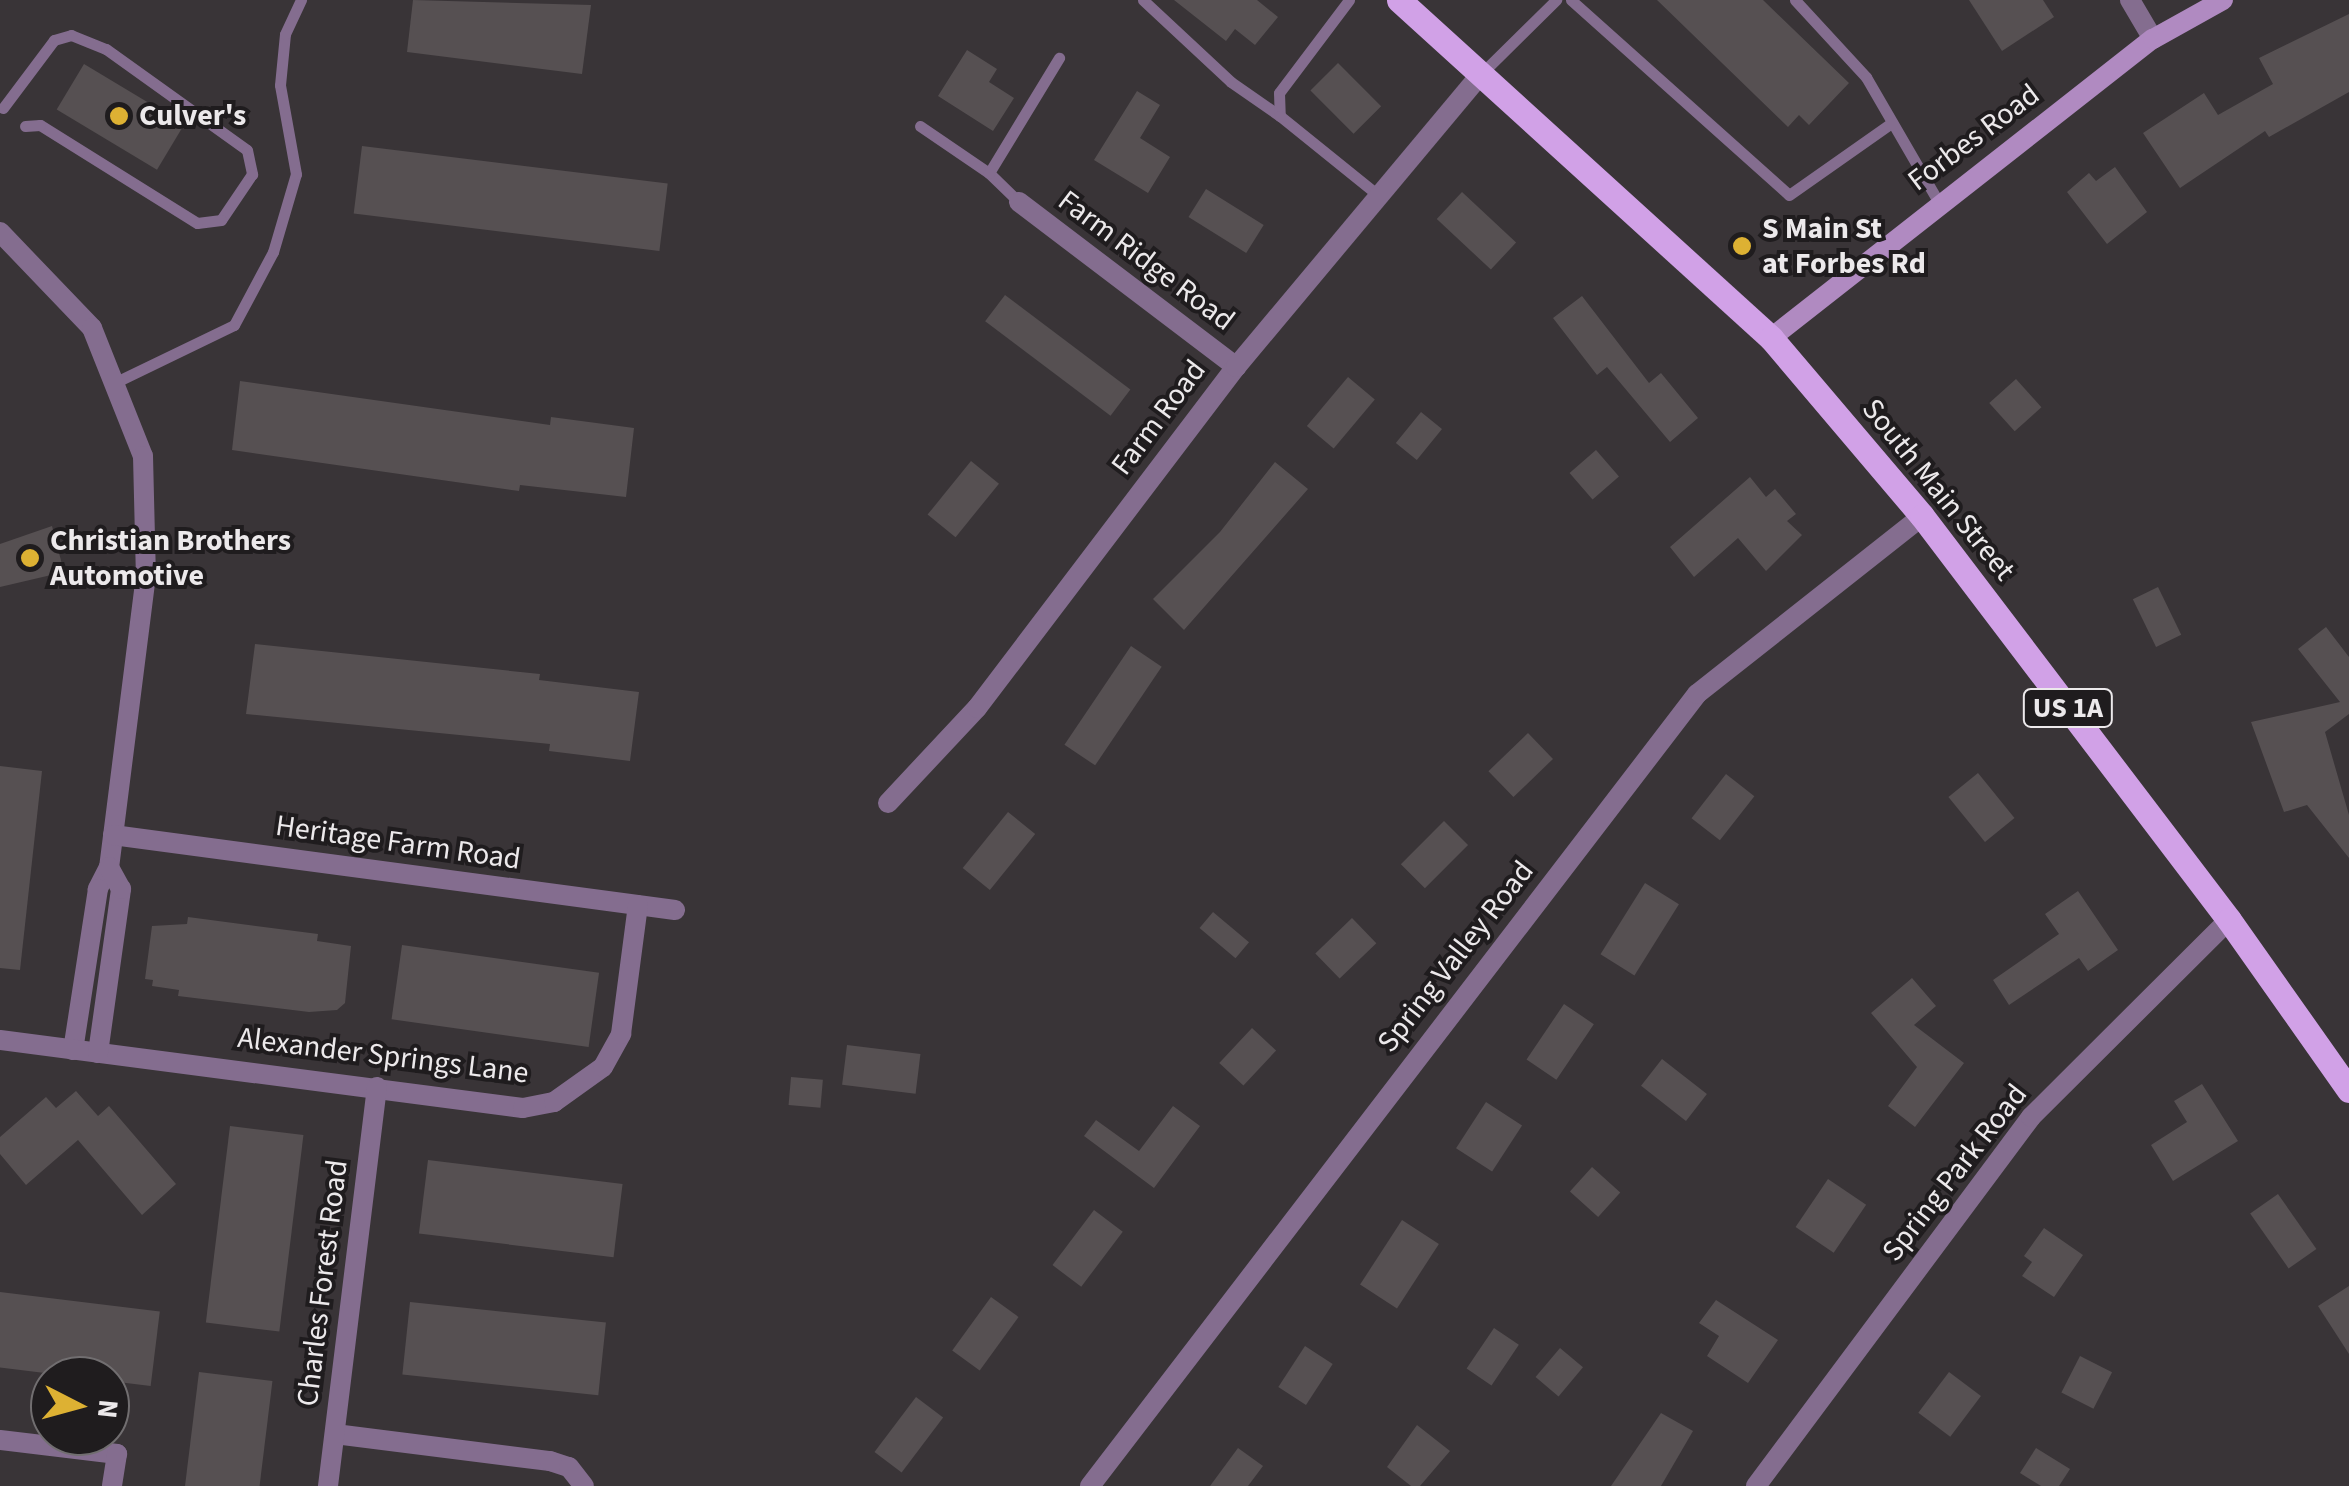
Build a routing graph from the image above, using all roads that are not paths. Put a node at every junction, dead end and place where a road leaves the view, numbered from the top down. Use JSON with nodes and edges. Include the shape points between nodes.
{"nodes":[{"id":1,"x":301,"y":0,"type":"edge"},
{"id":2,"x":1144,"y":0,"type":"edge"},
{"id":3,"x":1349,"y":0,"type":"edge"},
{"id":4,"x":1399,"y":0,"type":"edge"},
{"id":5,"x":1556,"y":0,"type":"edge"},
{"id":6,"x":1571,"y":0,"type":"edge"},
{"id":7,"x":1795,"y":0,"type":"edge"},
{"id":8,"x":2130,"y":0,"type":"edge"},
{"id":9,"x":2223,"y":0,"type":"edge"},
{"id":10,"x":2154,"y":38,"type":"junction"},
{"id":11,"x":1059,"y":58,"type":"dead end"},
{"id":12,"x":1483,"y":72,"type":"junction"},
{"id":13,"x":3,"y":108,"type":"dead end"},
{"id":14,"x":1280,"y":116,"type":"junction"},
{"id":15,"x":1890,"y":124,"type":"junction"},
{"id":16,"x":25,"y":126,"type":"dead end"},
{"id":17,"x":920,"y":126,"type":"dead end"},
{"id":18,"x":989,"y":172,"type":"junction"},
{"id":19,"x":1379,"y":196,"type":"junction"},
{"id":20,"x":1020,"y":202,"type":"joint"},
{"id":21,"x":1938,"y":202,"type":"junction"},
{"id":22,"x":0,"y":232,"type":"edge"},
{"id":23,"x":1770,"y":338,"type":"junction"},
{"id":24,"x":1236,"y":368,"type":"junction"},
{"id":25,"x":114,"y":383,"type":"junction"},
{"id":26,"x":1922,"y":516,"type":"junction"},
{"id":27,"x":888,"y":803,"type":"dead end"},
{"id":28,"x":113,"y":836,"type":"junction"},
{"id":29,"x":109,"y":867,"type":"junction"},
{"id":30,"x":638,"y":905,"type":"junction"},
{"id":31,"x":675,"y":910,"type":"dead end"},
{"id":32,"x":2229,"y":920,"type":"junction"},
{"id":33,"x":0,"y":1040,"type":"edge"},
{"id":34,"x":73,"y":1050,"type":"junction"},
{"id":35,"x":98,"y":1053,"type":"junction"},
{"id":36,"x":377,"y":1086,"type":"junction"},
{"id":37,"x":2349,"y":1090,"type":"edge"},
{"id":38,"x":335,"y":1434,"type":"junction"},
{"id":39,"x":0,"y":1440,"type":"edge"},
{"id":40,"x":112,"y":1486,"type":"edge"},
{"id":41,"x":328,"y":1486,"type":"edge"},
{"id":42,"x":584,"y":1486,"type":"edge"},
{"id":43,"x":1090,"y":1486,"type":"edge"},
{"id":44,"x":1756,"y":1486,"type":"edge"}],
"edges":[{"from":1,"to":25,"type":"lane","via":[[285,34],[280,85],[296,174],[273,252],[234,325]]},
{"from":2,"to":14,"type":"lane","via":[[1232,82]]},
{"from":3,"to":14,"type":"lane","via":[[1279,93]]},
{"from":4,"to":12,"type":"main road","name":"South Main Street","number":"US 1A"},
{"from":5,"to":12,"type":"lane"},
{"from":6,"to":15,"type":"lane","via":[[1789,195]]},
{"from":7,"to":15,"type":"lane","via":[[1866,77]]},
{"from":8,"to":10,"type":"street"},
{"from":9,"to":10,"type":"street","name":"Forbes Road"},
{"from":10,"to":21,"type":"street","name":"Forbes Road"},
{"from":11,"to":18,"type":"lane"},
{"from":12,"to":19,"type":"street","name":"Farm Road"},
{"from":12,"to":23,"type":"main road","name":"South Main Street","number":"US 1A"},
{"from":13,"to":16,"type":"lane","via":[[54,40],[72,35],[106,49],[247,150],[252,174],[220,220],[197,223],[40,124]]},
{"from":14,"to":19,"type":"lane"},
{"from":15,"to":21,"type":"lane"},
{"from":17,"to":18,"type":"lane"},
{"from":18,"to":20,"type":"lane"},
{"from":19,"to":24,"type":"street","name":"Farm Road"},
{"from":20,"to":24,"type":"street","name":"Farm Ridge Road"},
{"from":21,"to":23,"type":"street","name":"Forbes Road"},
{"from":22,"to":25,"type":"street","via":[[92,328]]},
{"from":23,"to":26,"type":"main road","name":"South Main Street","number":"US 1A"},
{"from":24,"to":27,"type":"street","name":"Farm Road","via":[[977,708]]},
{"from":25,"to":28,"type":"street","via":[[143,456],[146,575]]},
{"from":26,"to":32,"type":"main road","name":"South Main Street","number":"US 1A"},
{"from":26,"to":43,"type":"street","name":"Spring Valley Road","via":[[1697,694]]},
{"from":28,"to":29,"type":"street"},
{"from":28,"to":30,"type":"street","name":"Heritage Farm Road"},
{"from":29,"to":34,"type":"street","via":[[98,888]]},
{"from":29,"to":35,"type":"street","via":[[121,889]]},
{"from":30,"to":31,"type":"street","name":"Heritage Farm Road"},
{"from":30,"to":36,"type":"street","name":"Alexander Springs Lane","via":[[621,1034],[604,1067],[580,1086],[554,1102],[523,1108]]},
{"from":32,"to":37,"type":"main road","name":"South Main Street","number":"US 1A"},
{"from":32,"to":44,"type":"street","name":"Spring Park Road","via":[[2031,1117]]},
{"from":33,"to":34,"type":"street","name":"Alexander Springs Lane"},
{"from":34,"to":35,"type":"street","name":"Alexander Springs Lane"},
{"from":35,"to":36,"type":"street","name":"Alexander Springs Lane"},
{"from":36,"to":38,"type":"street","name":"Charles Forest Road"},
{"from":38,"to":41,"type":"street","name":"Charles Forest Road"},
{"from":38,"to":42,"type":"street","via":[[550,1461],[569,1468]]},
{"from":39,"to":40,"type":"street","via":[[117,1454]]}]}
